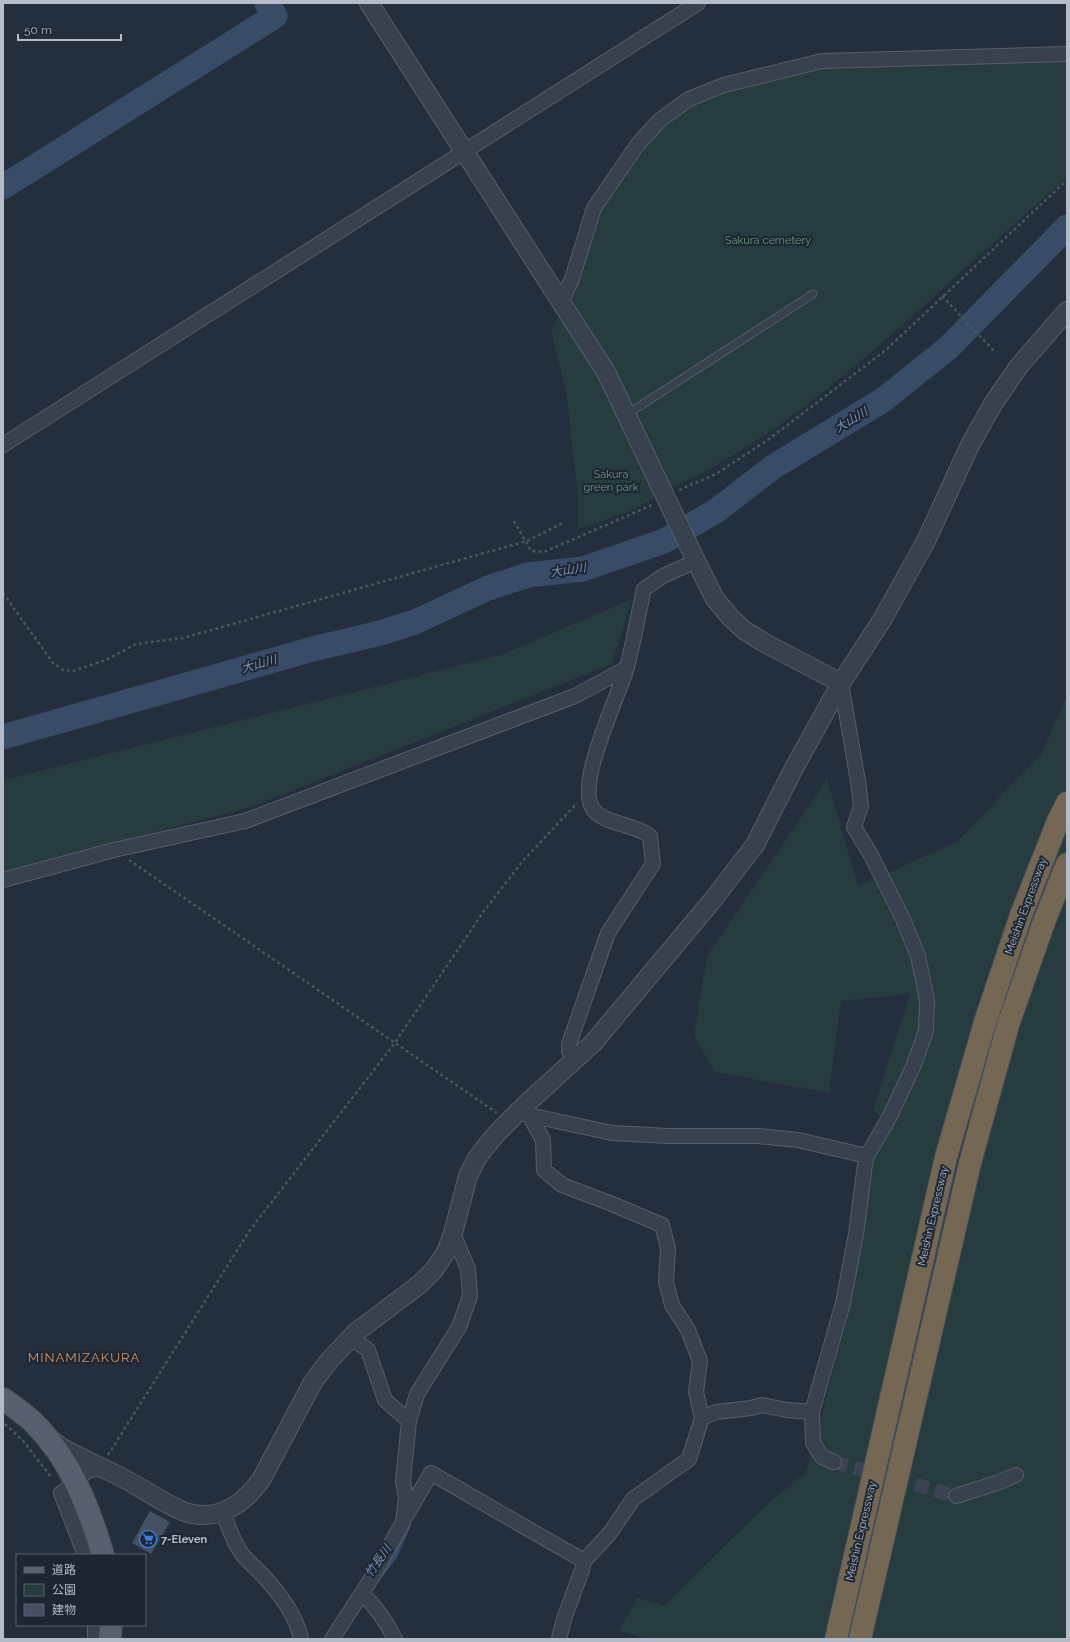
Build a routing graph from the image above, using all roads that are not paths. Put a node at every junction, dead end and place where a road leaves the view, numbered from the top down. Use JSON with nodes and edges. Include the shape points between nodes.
{"nodes":[{"id":1,"x":369,"y":3,"type":"edge"},
{"id":2,"x":698,"y":3,"type":"edge"},
{"id":3,"x":1067,"y":54,"type":"edge"},
{"id":4,"x":465,"y":152,"type":"junction"},
{"id":5,"x":813,"y":294,"type":"dead end"},
{"id":6,"x":561,"y":302,"type":"junction"},
{"id":7,"x":1067,"y":311,"type":"edge"},
{"id":8,"x":626,"y":415,"type":"junction"},
{"id":9,"x":3,"y":445,"type":"edge"},
{"id":10,"x":695,"y":559,"type":"junction"},
{"id":11,"x":626,"y":668,"type":"junction"},
{"id":12,"x":841,"y":683,"type":"junction"},
{"id":13,"x":1067,"y":803,"type":"edge"},
{"id":14,"x":1067,"y":864,"type":"edge"},
{"id":15,"x":3,"y":880,"type":"edge"},
{"id":16,"x":576,"y":1059,"type":"junction"},
{"id":17,"x":519,"y":1116,"type":"junction"},
{"id":18,"x":867,"y":1156,"type":"junction"},
{"id":19,"x":453,"y":1234,"type":"junction"},
{"id":20,"x":350,"y":1337,"type":"junction"},
{"id":21,"x":3,"y":1399,"type":"edge"},
{"id":22,"x":812,"y":1412,"type":"junction"},
{"id":23,"x":702,"y":1418,"type":"junction"},
{"id":24,"x":409,"y":1421,"type":"junction"},
{"id":25,"x":44,"y":1434,"type":"junction"},
{"id":26,"x":834,"y":1462,"type":"tunnel mouth"},
{"id":27,"x":100,"y":1467,"type":"junction"},
{"id":28,"x":1016,"y":1475,"type":"dead end"},
{"id":29,"x":69,"y":1488,"type":"junction"},
{"id":30,"x":956,"y":1496,"type":"tunnel mouth"},
{"id":31,"x":223,"y":1512,"type":"junction"},
{"id":32,"x":403,"y":1522,"type":"junction"},
{"id":33,"x":85,"y":1554,"type":"edge"},
{"id":34,"x":103,"y":1554,"type":"edge"},
{"id":35,"x":584,"y":1561,"type":"junction"},
{"id":36,"x":362,"y":1593,"type":"junction"},
{"id":37,"x":95,"y":1626,"type":"edge"},
{"id":38,"x":111,"y":1626,"type":"edge"},
{"id":39,"x":95,"y":1639,"type":"edge"},
{"id":40,"x":110,"y":1639,"type":"edge"},
{"id":41,"x":301,"y":1639,"type":"edge"},
{"id":42,"x":332,"y":1639,"type":"edge"},
{"id":43,"x":395,"y":1639,"type":"edge"},
{"id":44,"x":559,"y":1639,"type":"edge"},
{"id":45,"x":836,"y":1639,"type":"edge"},
{"id":46,"x":860,"y":1639,"type":"edge"}],
"edges":[{"from":1,"to":4,"type":"street"},
{"from":2,"to":4,"type":"street"},
{"from":3,"to":6,"type":"street","via":[[822,61],[724,85],[689,99],[660,120],[638,144],[594,208],[572,279]]},
{"from":4,"to":6,"type":"street"},
{"from":4,"to":9,"type":"street"},
{"from":5,"to":8,"type":"lane"},
{"from":6,"to":8,"type":"street","via":[[606,372]]},
{"from":7,"to":12,"type":"street","via":[[1019,366],[993,404],[970,445],[926,541],[882,620]]},
{"from":8,"to":10,"type":"street"},
{"from":10,"to":11,"type":"street","via":[[663,576],[644,590]]},
{"from":10,"to":12,"type":"street","via":[[715,599],[744,630]]},
{"from":11,"to":15,"type":"street","via":[[576,696],[246,821],[114,850]]},
{"from":11,"to":16,"type":"street","via":[[601,734],[588,790],[589,802],[593,810],[602,817],[644,831],[650,836],[653,864],[608,933],[569,1044],[569,1051]]},
{"from":12,"to":16,"type":"street","via":[[755,845],[652,975]]},
{"from":12,"to":18,"type":"street","via":[[861,806],[854,827],[903,919],[918,956],[927,1000],[926,1031],[913,1067],[890,1116]]},
{"from":13,"to":45,"type":"highway","name":"Meishin Expressway","via":[[1021,915],[986,1019],[946,1157]]},
{"from":14,"to":46,"type":"highway","name":"Meishin Expressway","via":[[1008,1025],[970,1162]]},
{"from":16,"to":17,"type":"street"},
{"from":17,"to":18,"type":"street","via":[[612,1133],[758,1136],[798,1140]]},
{"from":17,"to":19,"type":"street","via":[[487,1145],[477,1158],[468,1176]]},
{"from":17,"to":23,"type":"street","via":[[543,1140],[544,1170],[562,1185],[662,1225],[668,1248],[666,1282],[672,1305],[688,1330],[700,1361],[696,1392]]},
{"from":18,"to":22,"type":"street","via":[[843,1303]]},
{"from":19,"to":20,"type":"street","via":[[446,1252],[434,1270],[420,1284]]},
{"from":19,"to":24,"type":"street","via":[[468,1269],[470,1296],[459,1327],[417,1394]]},
{"from":20,"to":24,"type":"street","via":[[368,1350],[385,1400]]},
{"from":20,"to":31,"type":"street","via":[[313,1382],[261,1480],[242,1501]]},
{"from":21,"to":25,"type":"main road","via":[[25,1415]]},
{"from":22,"to":23,"type":"street","via":[[762,1405],[716,1412]]},
{"from":22,"to":26,"type":"street","via":[[813,1443],[822,1458]]},
{"from":23,"to":35,"type":"street","via":[[689,1459],[633,1499],[610,1533]]},
{"from":24,"to":32,"type":"street","via":[[403,1481],[406,1498]]},
{"from":25,"to":27,"type":"street","via":[[62,1448]]},
{"from":25,"to":29,"type":"main road","via":[[62,1458]]},
{"from":27,"to":29,"type":"street","via":[[82,1472]]},
{"from":27,"to":31,"type":"street","via":[[187,1512]]},
{"from":28,"to":30,"type":"street"},
{"from":29,"to":33,"type":"street"},
{"from":29,"to":34,"type":"main road","via":[[88,1509]]},
{"from":31,"to":41,"type":"street","via":[[242,1554],[287,1605],[300,1631]]},
{"from":32,"to":35,"type":"street","via":[[431,1473]]},
{"from":32,"to":36,"type":"street"},
{"from":35,"to":44,"type":"street"},
{"from":36,"to":42,"type":"street"},
{"from":36,"to":43,"type":"street","via":[[388,1624]]},
{"from":37,"to":39,"type":"street"},
{"from":38,"to":40,"type":"main road"}]}
